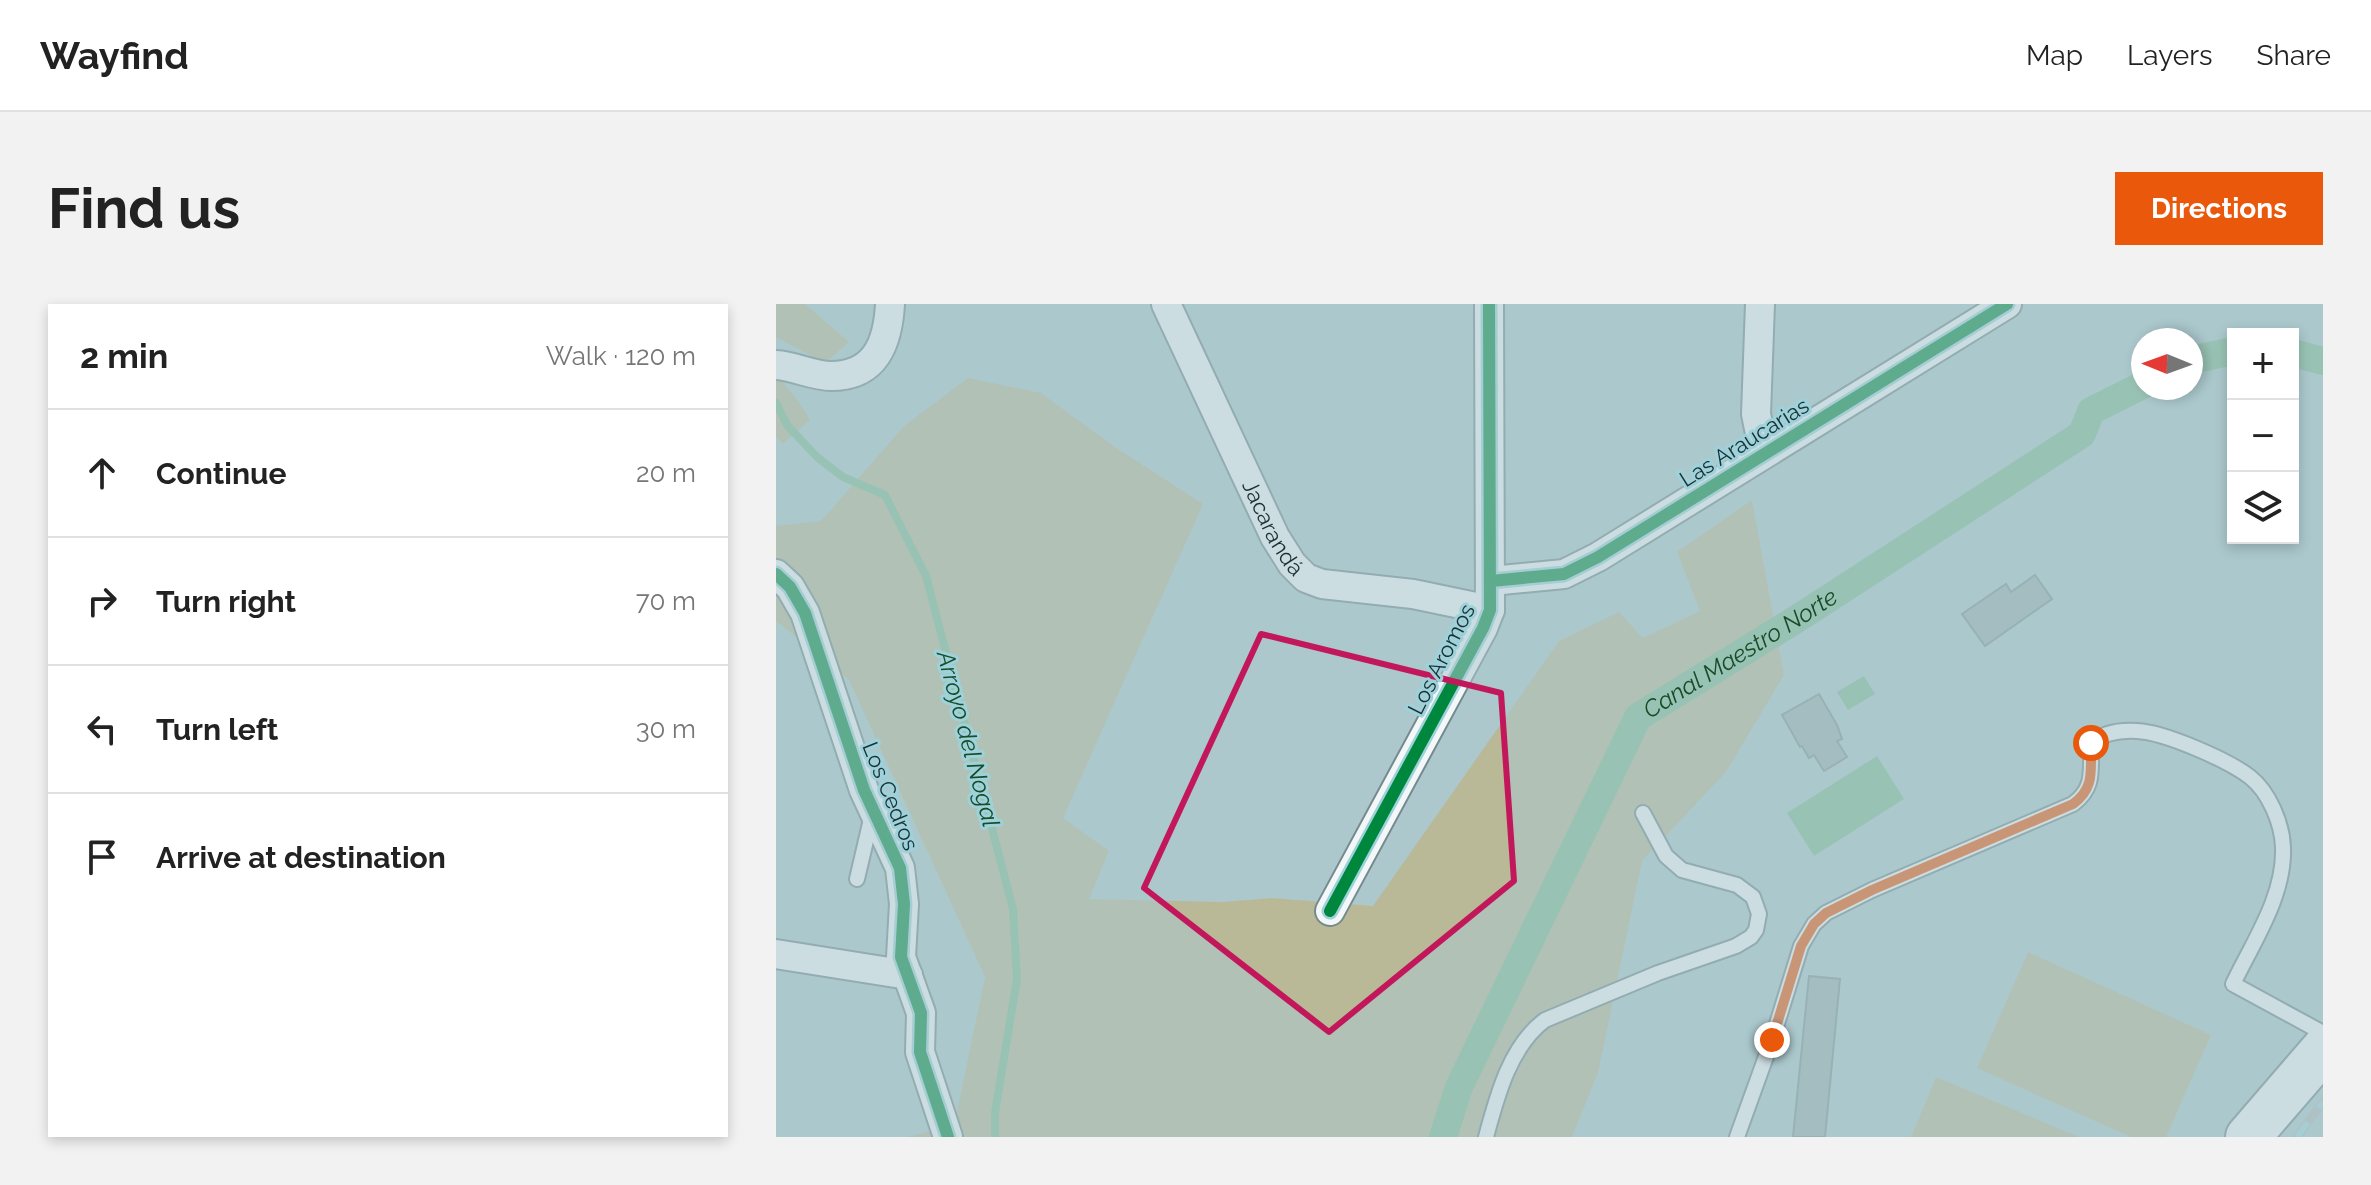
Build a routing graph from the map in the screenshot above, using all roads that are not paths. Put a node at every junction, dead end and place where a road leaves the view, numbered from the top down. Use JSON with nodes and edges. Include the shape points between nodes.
{"nodes":[{"id":1,"x":890,"y":304,"type":"edge"},
{"id":2,"x":1166,"y":304,"type":"edge"},
{"id":3,"x":1489,"y":304,"type":"edge"},
{"id":4,"x":1760,"y":304,"type":"edge"},
{"id":5,"x":2007,"y":304,"type":"edge"},
{"id":6,"x":776,"y":365,"type":"edge"},
{"id":7,"x":1764,"y":453,"type":"junction"},
{"id":8,"x":776,"y":574,"type":"edge"},
{"id":9,"x":1491,"y":581,"type":"junction"},
{"id":10,"x":1490,"y":610,"type":"junction"},
{"id":11,"x":873,"y":811,"type":"junction"},
{"id":12,"x":1643,"y":813,"type":"dead end"},
{"id":13,"x":857,"y":879,"type":"dead end"},
{"id":14,"x":1330,"y":911,"type":"dead end"},
{"id":15,"x":776,"y":954,"type":"edge"},
{"id":16,"x":908,"y":975,"type":"junction"},
{"id":17,"x":2323,"y":1033,"type":"edge"},
{"id":18,"x":2323,"y":1050,"type":"edge"},
{"id":19,"x":948,"y":1137,"type":"edge"},
{"id":20,"x":1486,"y":1137,"type":"edge"},
{"id":21,"x":1737,"y":1137,"type":"edge"},
{"id":22,"x":2248,"y":1137,"type":"edge"}],
"edges":[{"from":1,"to":6,"type":"street","via":[[882,348],[871,362],[849,374],[829,376]]},
{"from":2,"to":10,"type":"street","name":"Jacarandá","via":[[1275,537],[1306,578]]},
{"from":3,"to":9,"type":"street","name":"Los Aromos"},
{"from":4,"to":7,"type":"street","via":[[1756,414]]},
{"from":5,"to":7,"type":"street","name":"Las Araucarias"},
{"from":7,"to":9,"type":"street","name":"Las Araucarias","via":[[1564,574]]},
{"from":8,"to":11,"type":"street","name":"Los Cedros","via":[[805,613]]},
{"from":9,"to":10,"type":"street","name":"Los Aromos"},
{"from":10,"to":14,"type":"street","name":"Los Aromos"},
{"from":11,"to":13,"type":"lane"},
{"from":11,"to":16,"type":"street","name":"Los Cedros","via":[[900,868],[901,957]]},
{"from":12,"to":20,"type":"lane","via":[[1666,856],[1682,870],[1737,885],[1753,897],[1759,914],[1756,930],[1744,942],[1538,1025],[1515,1055]]},
{"from":15,"to":16,"type":"street"},
{"from":16,"to":19,"type":"street","name":"Los Cedros","via":[[921,1013],[920,1052]]},
{"from":17,"to":21,"type":"lane","via":[[2233,984],[2275,897],[2281,873],[2279,825],[2262,791],[2239,771],[2174,740],[2139,731],[2113,732],[2091,743],[2090,784],[2073,804],[1872,890],[1814,924],[1801,946]]},
{"from":18,"to":22,"type":"main road"}]}
